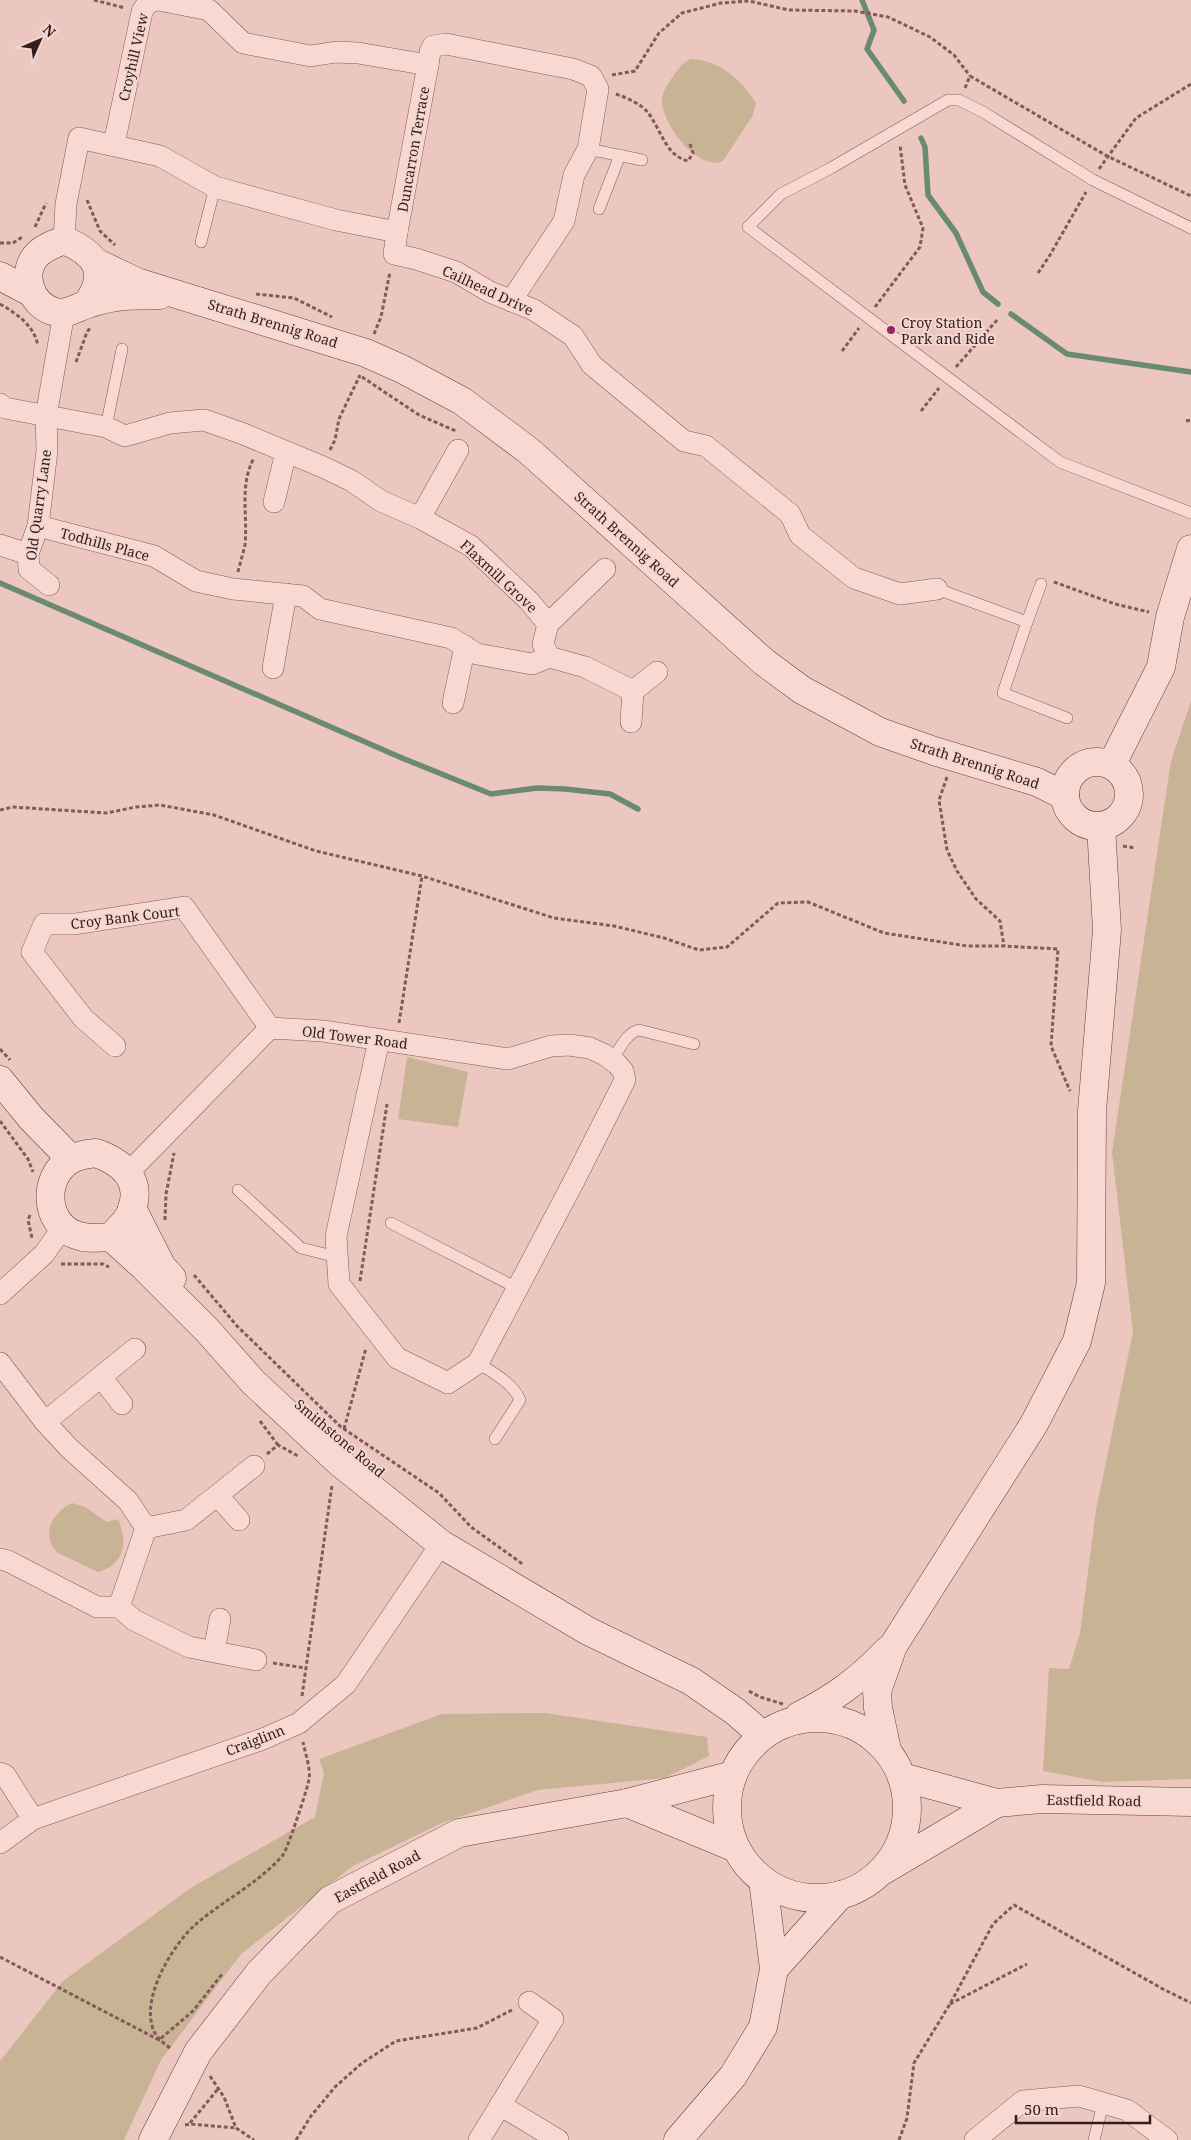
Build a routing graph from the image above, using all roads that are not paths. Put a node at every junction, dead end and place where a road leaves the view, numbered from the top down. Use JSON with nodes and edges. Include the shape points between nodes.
{"nodes":[{"id":1,"x":428,"y":65,"type":"junction"},
{"id":2,"x":114,"y":144,"type":"junction"},
{"id":3,"x":588,"y":149,"type":"junction"},
{"id":4,"x":620,"y":155,"type":"junction"},
{"id":5,"x":642,"y":160,"type":"dead end"},
{"id":6,"x":215,"y":187,"type":"junction"},
{"id":7,"x":599,"y":209,"type":"dead end"},
{"id":8,"x":1191,"y":228,"type":"edge"},
{"id":9,"x":397,"y":232,"type":"junction"},
{"id":10,"x":64,"y":240,"type":"junction"},
{"id":11,"x":201,"y":242,"type":"dead end"},
{"id":12,"x":35,"y":257,"type":"junction"},
{"id":13,"x":0,"y":261,"type":"edge"},
{"id":14,"x":95,"y":262,"type":"junction"},
{"id":15,"x":0,"y":276,"type":"edge"},
{"id":16,"x":32,"y":293,"type":"junction"},
{"id":17,"x":181,"y":295,"type":"junction"},
{"id":18,"x":511,"y":300,"type":"junction"},
{"id":19,"x":82,"y":313,"type":"junction"},
{"id":20,"x":122,"y":349,"type":"dead end"},
{"id":21,"x":0,"y":404,"type":"edge"},
{"id":22,"x":46,"y":416,"type":"junction"},
{"id":23,"x":106,"y":427,"type":"junction"},
{"id":24,"x":460,"y":442,"type":"road end"},
{"id":25,"x":286,"y":452,"type":"junction"},
{"id":26,"x":274,"y":502,"type":"dead end"},
{"id":27,"x":1191,"y":513,"type":"edge"},
{"id":28,"x":420,"y":518,"type":"junction"},
{"id":29,"x":38,"y":526,"type":"junction"},
{"id":30,"x":0,"y":545,"type":"edge"},
{"id":31,"x":1191,"y":549,"type":"edge"},
{"id":32,"x":28,"y":554,"type":"junction"},
{"id":33,"x":605,"y":569,"type":"dead end"},
{"id":34,"x":1042,"y":584,"type":"road end"},
{"id":35,"x":49,"y":585,"type":"dead end"},
{"id":36,"x":937,"y":589,"type":"joint"},
{"id":37,"x":286,"y":594,"type":"junction"},
{"id":38,"x":1027,"y":622,"type":"junction"},
{"id":39,"x":548,"y":624,"type":"junction"},
{"id":40,"x":465,"y":646,"type":"junction"},
{"id":41,"x":549,"y":657,"type":"junction"},
{"id":42,"x":273,"y":668,"type":"dead end"},
{"id":43,"x":657,"y":672,"type":"dead end"},
{"id":44,"x":633,"y":690,"type":"junction"},
{"id":45,"x":453,"y":703,"type":"dead end"},
{"id":46,"x":1067,"y":718,"type":"dead end"},
{"id":47,"x":631,"y":722,"type":"dead end"},
{"id":48,"x":1112,"y":764,"type":"junction"},
{"id":49,"x":1065,"y":796,"type":"junction"},
{"id":50,"x":1101,"y":826,"type":"junction"},
{"id":51,"x":270,"y":1028,"type":"junction"},
{"id":52,"x":379,"y":1040,"type":"junction"},
{"id":53,"x":694,"y":1044,"type":"dead end"},
{"id":54,"x":116,"y":1046,"type":"dead end"},
{"id":55,"x":612,"y":1060,"type":"junction"},
{"id":56,"x":6,"y":1072,"type":"edge"},
{"id":57,"x":70,"y":1159,"type":"junction"},
{"id":58,"x":128,"y":1173,"type":"junction"},
{"id":59,"x":238,"y":1190,"type":"dead end"},
{"id":60,"x":132,"y":1208,"type":"junction"},
{"id":61,"x":391,"y":1223,"type":"dead end"},
{"id":62,"x":63,"y":1227,"type":"junction"},
{"id":63,"x":111,"y":1237,"type":"junction"},
{"id":64,"x":337,"y":1257,"type":"junction"},
{"id":65,"x":517,"y":1288,"type":"junction"},
{"id":66,"x":0,"y":1294,"type":"edge"},
{"id":67,"x":136,"y":1349,"type":"dead end"},
{"id":68,"x":0,"y":1363,"type":"edge"},
{"id":69,"x":478,"y":1363,"type":"junction"},
{"id":70,"x":101,"y":1377,"type":"junction"},
{"id":71,"x":122,"y":1404,"type":"dead end"},
{"id":72,"x":45,"y":1422,"type":"junction"},
{"id":73,"x":496,"y":1439,"type":"dead end"},
{"id":74,"x":340,"y":1443,"type":"junction"},
{"id":75,"x":254,"y":1466,"type":"road end"},
{"id":76,"x":218,"y":1496,"type":"junction"},
{"id":77,"x":239,"y":1520,"type":"dead end"},
{"id":78,"x":146,"y":1528,"type":"junction"},
{"id":79,"x":441,"y":1544,"type":"junction"},
{"id":80,"x":0,"y":1559,"type":"edge"},
{"id":81,"x":119,"y":1607,"type":"junction"},
{"id":82,"x":220,"y":1619,"type":"dead end"},
{"id":83,"x":588,"y":1631,"type":"junction"},
{"id":84,"x":893,"y":1646,"type":"junction"},
{"id":85,"x":214,"y":1652,"type":"junction"},
{"id":86,"x":256,"y":1660,"type":"road end"},
{"id":87,"x":779,"y":1720,"type":"junction"},
{"id":88,"x":887,"y":1750,"type":"junction"},
{"id":89,"x":0,"y":1772,"type":"edge"},
{"id":90,"x":733,"y":1775,"type":"junction"},
{"id":91,"x":902,"y":1777,"type":"junction"},
{"id":92,"x":1191,"y":1802,"type":"edge"},
{"id":93,"x":997,"y":1803,"type":"junction"},
{"id":94,"x":627,"y":1804,"type":"junction"},
{"id":95,"x":33,"y":1819,"type":"junction"},
{"id":96,"x":0,"y":1843,"type":"edge"},
{"id":97,"x":736,"y":1848,"type":"junction"},
{"id":98,"x":882,"y":1871,"type":"junction"},
{"id":99,"x":763,"y":1880,"type":"junction"},
{"id":100,"x":840,"y":1895,"type":"junction"},
{"id":101,"x":774,"y":1969,"type":"junction"},
{"id":102,"x":529,"y":2002,"type":"road end"},
{"id":103,"x":1103,"y":2104,"type":"junction"},
{"id":104,"x":500,"y":2105,"type":"junction"},
{"id":105,"x":155,"y":2137,"type":"edge"},
{"id":106,"x":1165,"y":2139,"type":"edge"},
{"id":107,"x":480,"y":2140,"type":"edge"},
{"id":108,"x":558,"y":2140,"type":"edge"},
{"id":109,"x":678,"y":2140,"type":"edge"},
{"id":110,"x":975,"y":2140,"type":"edge"},
{"id":111,"x":1094,"y":2140,"type":"edge"}],
"edges":[{"from":1,"to":2,"type":"street","name":"Croyhill View","via":[[358,53],[311,56],[243,43],[209,10],[151,1],[142,11]]},
{"from":1,"to":3,"type":"street","via":[[433,46],[440,44],[587,73],[596,84]]},
{"from":1,"to":9,"type":"street","name":"Duncarron Terrace"},
{"from":2,"to":6,"type":"street","via":[[160,156]]},
{"from":2,"to":10,"type":"street","via":[[79,138],[66,204]]},
{"from":3,"to":4,"type":"lane"},
{"from":3,"to":18,"type":"street","via":[[574,175],[564,221]]},
{"from":4,"to":5,"type":"lane"},
{"from":4,"to":7,"type":"lane"},
{"from":6,"to":9,"type":"street","via":[[336,220]]},
{"from":6,"to":11,"type":"lane"},
{"from":8,"to":27,"type":"lane","via":[[1093,180],[959,100],[948,100],[781,194],[748,226],[1060,462]]},
{"from":9,"to":18,"type":"street","name":"Cailhead Drive","via":[[394,254],[456,272]]},
{"from":10,"to":12,"type":"street"},
{"from":10,"to":14,"type":"street","name":"Strath Brennig Road","via":[[88,252]]},
{"from":12,"to":13,"type":"street"},
{"from":12,"to":16,"type":"street","via":[[28,279]]},
{"from":14,"to":17,"type":"street","name":"Strath Brennig Road","via":[[137,282]]},
{"from":14,"to":19,"type":"street","via":[[99,278],[96,290]]},
{"from":15,"to":16,"type":"street"},
{"from":16,"to":19,"type":"street","via":[[39,303],[52,311]]},
{"from":17,"to":19,"type":"street","name":"Strath Brennig Road","via":[[125,296]]},
{"from":17,"to":49,"type":"street","name":"Strath Brennig Road","via":[[359,368],[402,369],[462,401],[529,451],[764,662],[802,690],[880,732],[1037,782]]},
{"from":18,"to":36,"type":"street","name":"Cailhead Drive","via":[[534,310],[573,336],[592,365],[684,441],[706,446],[790,514],[800,535],[854,578],[900,594]]},
{"from":19,"to":22,"type":"street","name":"Old Quarry Lane","via":[[56,364]]},
{"from":20,"to":23,"type":"lane"},
{"from":21,"to":22,"type":"street","name":"Flaxmill Grove"},
{"from":22,"to":23,"type":"street","name":"Flaxmill Grove"},
{"from":22,"to":29,"type":"street","name":"Old Quarry Lane","via":[[47,451]]},
{"from":23,"to":25,"type":"street","name":"Flaxmill Grove","via":[[125,436],[170,423],[204,420]]},
{"from":24,"to":28,"type":"street"},
{"from":25,"to":26,"type":"street"},
{"from":25,"to":28,"type":"street","name":"Flaxmill Grove","via":[[352,481],[381,501]]},
{"from":28,"to":39,"type":"street","name":"Flaxmill Grove","via":[[471,546],[529,601]]},
{"from":29,"to":32,"type":"street","name":"Old Quarry Lane"},
{"from":29,"to":37,"type":"street","name":"Todhills Place","via":[[154,556],[196,581],[233,589]]},
{"from":30,"to":32,"type":"street"},
{"from":31,"to":48,"type":"street","via":[[1170,617],[1161,667]]},
{"from":32,"to":35,"type":"street","name":"Old Quarry Lane","via":[[29,569]]},
{"from":33,"to":39,"type":"street","name":"Flaxmill Grove"},
{"from":34,"to":38,"type":"lane"},
{"from":36,"to":38,"type":"lane"},
{"from":37,"to":40,"type":"street","name":"Todhills Place","via":[[303,596],[320,609],[451,638]]},
{"from":37,"to":42,"type":"street"},
{"from":38,"to":46,"type":"lane","via":[[1003,692]]},
{"from":39,"to":41,"type":"street","name":"Flaxmill Grove","via":[[543,644]]},
{"from":40,"to":41,"type":"street","name":"Todhills Place","via":[[477,654],[532,664]]},
{"from":40,"to":45,"type":"street"},
{"from":41,"to":44,"type":"street","name":"Todhills Place","via":[[585,666]]},
{"from":43,"to":44,"type":"street"},
{"from":44,"to":47,"type":"street"},
{"from":48,"to":49,"type":"street","via":[[1097,761],[1078,768],[1070,776]]},
{"from":48,"to":50,"type":"street","via":[[1128,782],[1129,803],[1120,818]]},
{"from":49,"to":50,"type":"street","via":[[1067,806],[1078,820]]},
{"from":50,"to":84,"type":"street","via":[[1107,930],[1092,1111],[1091,1282],[1076,1341],[1034,1424]]},
{"from":51,"to":52,"type":"street","name":"Old Tower Road","via":[[323,1031]]},
{"from":51,"to":54,"type":"street","name":"Croy Bank Court","via":[[184,907],[75,924],[44,924],[32,952],[83,1018]]},
{"from":51,"to":58,"type":"street"},
{"from":52,"to":55,"type":"street","name":"Old Tower Road","via":[[508,1059],[551,1046],[569,1045],[590,1048]]},
{"from":52,"to":64,"type":"street","via":[[336,1236]]},
{"from":53,"to":55,"type":"lane","via":[[639,1030],[628,1036]]},
{"from":55,"to":65,"type":"street","name":"Old Tower Road","via":[[623,1071],[625,1080]]},
{"from":56,"to":57,"type":"street","via":[[30,1118]]},
{"from":57,"to":58,"type":"street","via":[[96,1153],[114,1159]]},
{"from":57,"to":62,"type":"street","via":[[53,1178],[49,1192],[54,1216]]},
{"from":58,"to":60,"type":"street","name":"Smithstone Road","via":[[135,1194]]},
{"from":59,"to":64,"type":"lane","via":[[301,1248]]},
{"from":60,"to":63,"type":"street","via":[[131,1214]]},
{"from":60,"to":74,"type":"street","name":"Smithstone Road","via":[[162,1267],[255,1365]]},
{"from":61,"to":65,"type":"lane"},
{"from":62,"to":63,"type":"street","via":[[75,1235],[92,1239]]},
{"from":62,"to":66,"type":"street","via":[[44,1254]]},
{"from":63,"to":74,"type":"street","name":"Smithstone Road","via":[[207,1330],[253,1382]]},
{"from":64,"to":69,"type":"street","via":[[339,1284],[397,1358],[448,1383]]},
{"from":65,"to":69,"type":"street"},
{"from":67,"to":70,"type":"street"},
{"from":68,"to":72,"type":"street"},
{"from":69,"to":73,"type":"lane","via":[[511,1386],[520,1400]]},
{"from":70,"to":71,"type":"street"},
{"from":70,"to":72,"type":"street"},
{"from":72,"to":78,"type":"street","via":[[128,1501]]},
{"from":74,"to":79,"type":"street","name":"Smithstone Road"},
{"from":74,"to":83,"type":"street","name":"Smithstone Road","via":[[480,1554]]},
{"from":75,"to":76,"type":"street"},
{"from":76,"to":77,"type":"street"},
{"from":76,"to":78,"type":"street","via":[[186,1520]]},
{"from":78,"to":81,"type":"street"},
{"from":79,"to":83,"type":"street","name":"Smithstone Road"},
{"from":79,"to":95,"type":"street","name":"Craiglinn","via":[[346,1684],[299,1723],[264,1739]]},
{"from":80,"to":81,"type":"street","via":[[97,1607]]},
{"from":81,"to":85,"type":"street","via":[[134,1620],[190,1646]]},
{"from":82,"to":85,"type":"street"},
{"from":83,"to":87,"type":"street","name":"Smithstone Road","via":[[691,1681],[736,1712]]},
{"from":84,"to":87,"type":"street","via":[[836,1696]]},
{"from":84,"to":88,"type":"street","via":[[877,1691]]},
{"from":85,"to":86,"type":"street"},
{"from":87,"to":88,"type":"street","via":[[828,1718],[855,1726]]},
{"from":87,"to":90,"type":"street","via":[[746,1752]]},
{"from":88,"to":91,"type":"street"},
{"from":89,"to":95,"type":"street"},
{"from":90,"to":94,"type":"street","name":"Eastfield Road"},
{"from":90,"to":97,"type":"street","via":[[727,1798],[728,1823]]},
{"from":91,"to":93,"type":"street","name":"Eastfield Road"},
{"from":91,"to":98,"type":"street","via":[[908,1802],[907,1820],[896,1852]]},
{"from":92,"to":93,"type":"street","name":"Eastfield Road","via":[[1042,1799]]},
{"from":93,"to":98,"type":"street","name":"Eastfield Road"},
{"from":94,"to":97,"type":"street"},
{"from":94,"to":105,"type":"street","name":"Eastfield Road","via":[[459,1833],[330,1900],[259,1973],[198,2052]]},
{"from":95,"to":96,"type":"street","name":"Craiglinn"},
{"from":97,"to":99,"type":"street"},
{"from":98,"to":100,"type":"street","via":[[866,1884]]},
{"from":99,"to":100,"type":"street","via":[[794,1895],[814,1898]]},
{"from":99,"to":101,"type":"street"},
{"from":100,"to":101,"type":"street"},
{"from":101,"to":109,"type":"street","via":[[763,2027],[733,2076]]},
{"from":102,"to":104,"type":"street","via":[[553,2019]]},
{"from":103,"to":106,"type":"street","via":[[1127,2110]]},
{"from":103,"to":110,"type":"street","via":[[1079,2096],[1022,2101]]},
{"from":103,"to":111,"type":"lane"},
{"from":104,"to":107,"type":"street"},
{"from":104,"to":108,"type":"street"}]}
